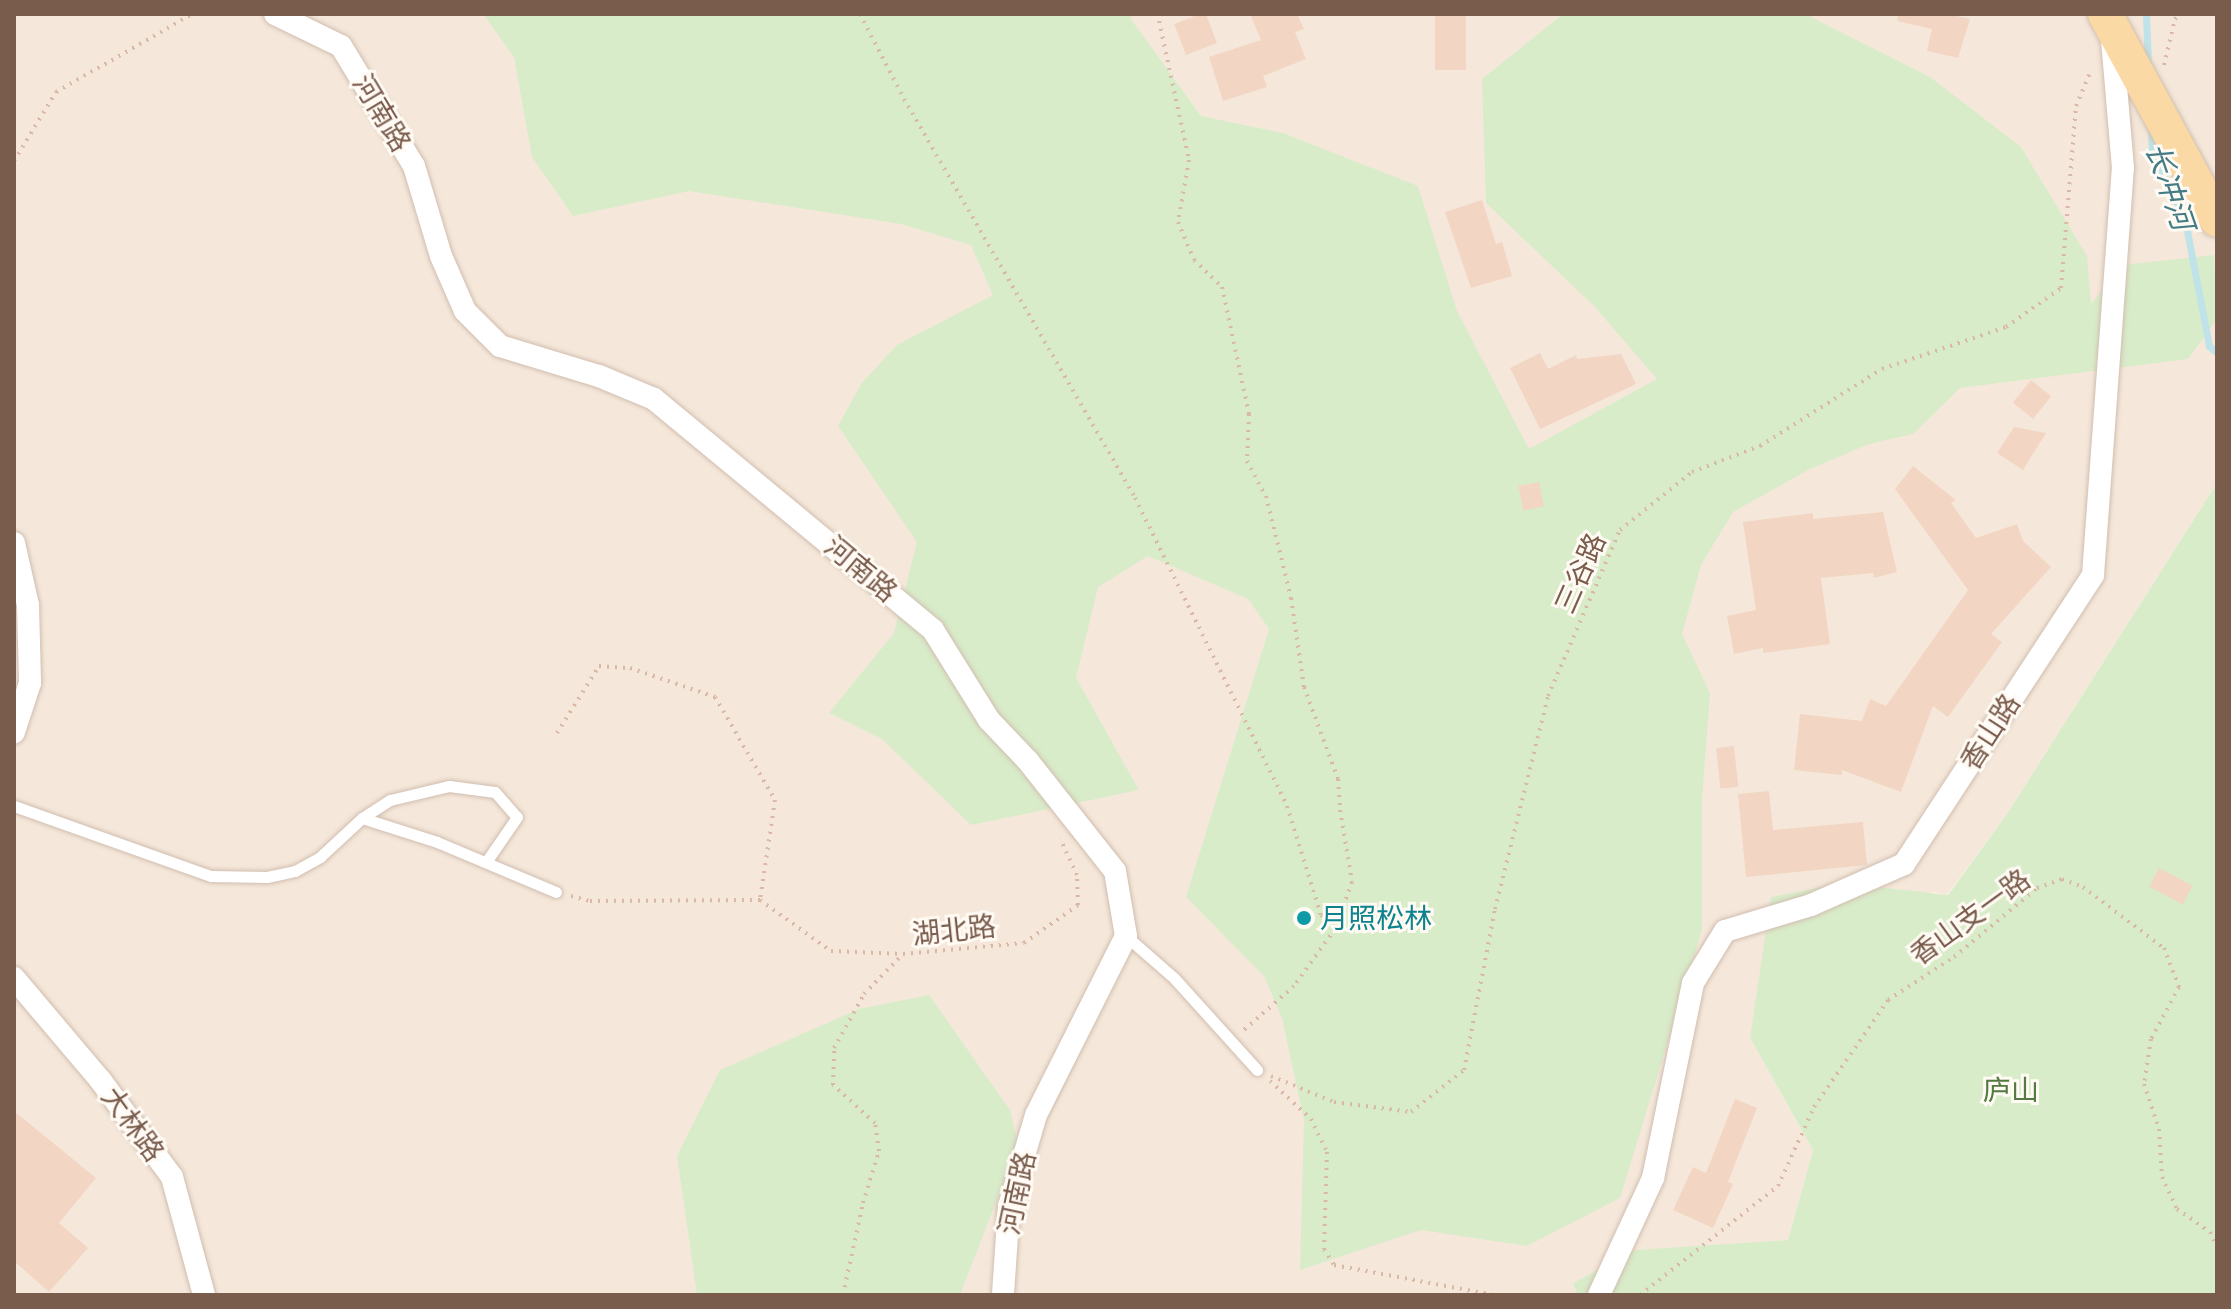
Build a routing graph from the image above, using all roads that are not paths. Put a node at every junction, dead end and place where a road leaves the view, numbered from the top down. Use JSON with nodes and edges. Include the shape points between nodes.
{"nodes":[{"id":1,"x":275,"y":14,"type":"edge"},
{"id":2,"x":2108,"y":20,"type":"edge"},
{"id":3,"x":2217,"y":220,"type":"edge"},
{"id":4,"x":14,"y":543,"type":"edge"},
{"id":5,"x":14,"y":732,"type":"edge"},
{"id":6,"x":14,"y":806,"type":"edge"},
{"id":7,"x":362,"y":818,"type":"junction"},
{"id":8,"x":486,"y":862,"type":"junction"},
{"id":9,"x":556,"y":892,"type":"road end"},
{"id":10,"x":1126,"y":936,"type":"junction"},
{"id":11,"x":14,"y":978,"type":"edge"},
{"id":12,"x":1257,"y":1070,"type":"road end"},
{"id":13,"x":204,"y":1295,"type":"edge"},
{"id":14,"x":1003,"y":1295,"type":"edge"},
{"id":15,"x":1599,"y":1295,"type":"edge"}],
"edges":[{"from":1,"to":10,"type":"street","name":"河南路","via":[[341,46],[414,166],[441,256],[465,311],[500,346],[654,399],[933,630],[989,720],[1115,871]]},
{"from":2,"to":3,"type":"main road"},
{"from":2,"to":15,"type":"street","name":"香山路","via":[[2123,168],[2093,575],[1904,864],[1811,905],[1725,931],[1693,983],[1653,1178]]},
{"from":4,"to":5,"type":"street","via":[[28,605],[30,683]]},
{"from":6,"to":7,"type":"lane","via":[[211,876],[267,877],[295,871],[320,857]]},
{"from":7,"to":8,"type":"lane"},
{"from":7,"to":8,"type":"lane","via":[[390,800],[449,786],[495,792],[517,817]]},
{"from":8,"to":9,"type":"lane"},
{"from":10,"to":12,"type":"lane","via":[[1174,978]]},
{"from":10,"to":14,"type":"street","name":"河南路","via":[[1036,1115],[1009,1206]]},
{"from":11,"to":13,"type":"street","name":"大林路","via":[[101,1081],[172,1177]]}]}
